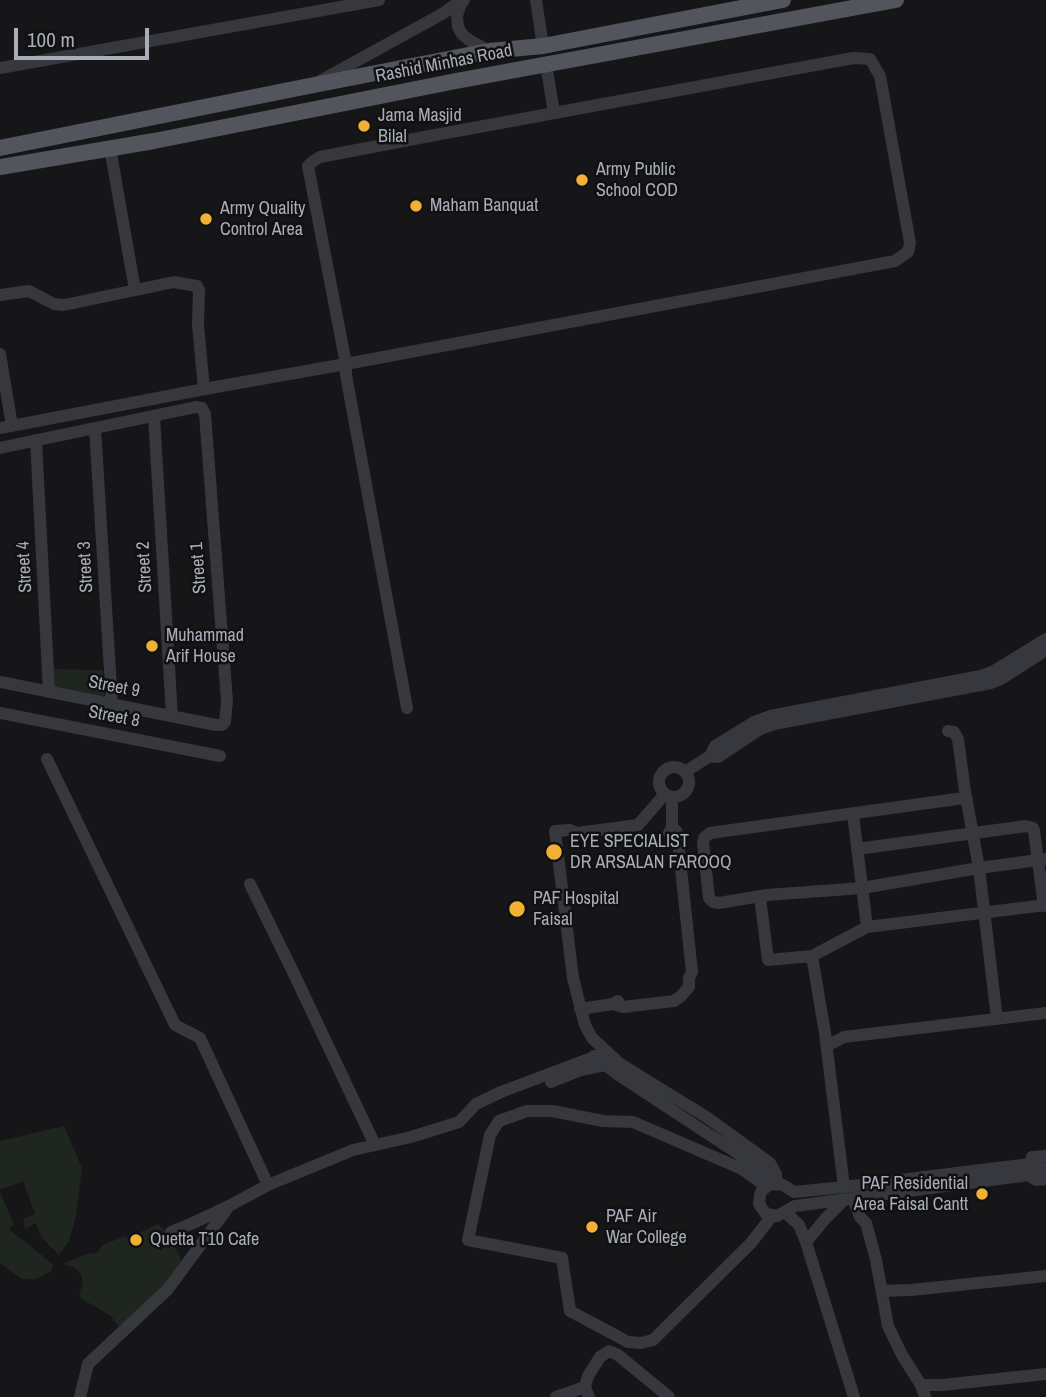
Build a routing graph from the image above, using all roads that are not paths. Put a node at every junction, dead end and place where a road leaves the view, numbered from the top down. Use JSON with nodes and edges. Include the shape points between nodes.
{"nodes":[{"id":1,"x":457,"y":0,"type":"edge"},
{"id":2,"x":465,"y":0,"type":"edge"},
{"id":3,"x":536,"y":0,"type":"edge"},
{"id":4,"x":783,"y":0,"type":"edge"},
{"id":5,"x":896,"y":0,"type":"edge"},
{"id":6,"x":371,"y":1,"type":"edge"},
{"id":7,"x":543,"y":47,"type":"junction"},
{"id":8,"x":489,"y":51,"type":"junction"},
{"id":9,"x":546,"y":64,"type":"junction"},
{"id":10,"x":0,"y":68,"type":"edge"},
{"id":11,"x":314,"y":85,"type":"junction"},
{"id":12,"x":554,"y":113,"type":"junction"},
{"id":13,"x":0,"y":148,"type":"edge"},
{"id":14,"x":110,"y":148,"type":"junction"},
{"id":15,"x":0,"y":167,"type":"edge"},
{"id":16,"x":135,"y":290,"type":"junction"},
{"id":17,"x":0,"y":295,"type":"edge"},
{"id":18,"x":0,"y":354,"type":"edge"},
{"id":19,"x":346,"y":364,"type":"junction"},
{"id":20,"x":204,"y":388,"type":"junction"},
{"id":21,"x":154,"y":415,"type":"junction"},
{"id":22,"x":6,"y":427,"type":"edge"},
{"id":23,"x":95,"y":428,"type":"junction"},
{"id":24,"x":36,"y":440,"type":"junction"},
{"id":25,"x":0,"y":448,"type":"edge"},
{"id":26,"x":1046,"y":639,"type":"edge"},
{"id":27,"x":1046,"y":650,"type":"edge"},
{"id":28,"x":0,"y":682,"type":"edge"},
{"id":29,"x":49,"y":692,"type":"junction"},
{"id":30,"x":112,"y":704,"type":"junction"},
{"id":31,"x":407,"y":708,"type":"dead end"},
{"id":32,"x":0,"y":713,"type":"edge"},
{"id":33,"x":172,"y":716,"type":"junction"},
{"id":34,"x":222,"y":725,"type":"joint"},
{"id":35,"x":948,"y":731,"type":"dead end"},
{"id":36,"x":220,"y":756,"type":"dead end"},
{"id":37,"x":710,"y":756,"type":"junction"},
{"id":38,"x":47,"y":759,"type":"dead end"},
{"id":39,"x":685,"y":772,"type":"junction"},
{"id":40,"x":668,"y":795,"type":"junction"},
{"id":41,"x":967,"y":800,"type":"junction"},
{"id":42,"x":853,"y":814,"type":"junction"},
{"id":43,"x":973,"y":833,"type":"junction"},
{"id":44,"x":857,"y":849,"type":"junction"},
{"id":45,"x":1042,"y":860,"type":"edge"},
{"id":46,"x":979,"y":868,"type":"junction"},
{"id":47,"x":250,"y":884,"type":"dead end"},
{"id":48,"x":862,"y":888,"type":"junction"},
{"id":49,"x":760,"y":897,"type":"junction"},
{"id":50,"x":1045,"y":905,"type":"edge"},
{"id":51,"x":985,"y":914,"type":"junction"},
{"id":52,"x":867,"y":927,"type":"junction"},
{"id":53,"x":812,"y":956,"type":"junction"},
{"id":54,"x":580,"y":1009,"type":"junction"},
{"id":55,"x":1046,"y":1013,"type":"edge"},
{"id":56,"x":997,"y":1019,"type":"junction"},
{"id":57,"x":827,"y":1046,"type":"junction"},
{"id":58,"x":606,"y":1059,"type":"junction"},
{"id":59,"x":466,"y":1115,"type":"junction"},
{"id":60,"x":375,"y":1145,"type":"junction"},
{"id":61,"x":1046,"y":1156,"type":"edge"},
{"id":62,"x":1030,"y":1169,"type":"junction"},
{"id":63,"x":1046,"y":1179,"type":"edge"},
{"id":64,"x":771,"y":1184,"type":"junction"},
{"id":65,"x":268,"y":1185,"type":"junction"},
{"id":66,"x":902,"y":1186,"type":"junction"},
{"id":67,"x":847,"y":1196,"type":"junction"},
{"id":68,"x":868,"y":1198,"type":"junction"},
{"id":69,"x":229,"y":1206,"type":"junction"},
{"id":70,"x":786,"y":1213,"type":"junction"},
{"id":71,"x":772,"y":1216,"type":"junction"},
{"id":72,"x":866,"y":1223,"type":"junction"},
{"id":73,"x":170,"y":1232,"type":"dead end"},
{"id":74,"x":806,"y":1242,"type":"junction"},
{"id":75,"x":1046,"y":1276,"type":"edge"},
{"id":76,"x":882,"y":1291,"type":"junction"},
{"id":77,"x":1046,"y":1374,"type":"edge"},
{"id":78,"x":923,"y":1391,"type":"edge"},
{"id":79,"x":587,"y":1392,"type":"edge"},
{"id":80,"x":80,"y":1397,"type":"edge"},
{"id":81,"x":556,"y":1397,"type":"edge"},
{"id":82,"x":669,"y":1397,"type":"edge"},
{"id":83,"x":855,"y":1397,"type":"edge"}],
"edges":[{"from":1,"to":11,"type":"street","via":[[442,14]]},
{"from":2,"to":8,"type":"street","via":[[457,16],[458,27],[469,40]]},
{"from":3,"to":7,"type":"street"},
{"from":4,"to":7,"type":"main road","name":"Rashid Minhas Road"},
{"from":5,"to":9,"type":"main road","name":"Rashid Minhas Road"},
{"from":6,"to":10,"type":"street"},
{"from":7,"to":8,"type":"main road","name":"Rashid Minhas Road"},
{"from":8,"to":11,"type":"main road","name":"Rashid Minhas Road"},
{"from":9,"to":12,"type":"street"},
{"from":9,"to":14,"type":"main road","name":"Rashid Minhas Road"},
{"from":11,"to":13,"type":"main road","name":"Rashid Minhas Road"},
{"from":12,"to":19,"type":"street","via":[[320,158],[308,166]]},
{"from":12,"to":19,"type":"street","via":[[853,58],[870,60],[880,76],[911,243],[908,252],[895,261]]},
{"from":14,"to":15,"type":"main road","name":"Rashid Minhas Road"},
{"from":14,"to":16,"type":"street"},
{"from":16,"to":17,"type":"street","via":[[64,304],[29,291]]},
{"from":16,"to":20,"type":"street","via":[[174,282],[197,286]]},
{"from":18,"to":22,"type":"street"},
{"from":19,"to":20,"type":"street"},
{"from":19,"to":31,"type":"street"},
{"from":20,"to":22,"type":"street"},
{"from":21,"to":23,"type":"street"},
{"from":21,"to":33,"type":"street","name":"Street 2"},
{"from":21,"to":34,"type":"street","name":"Street 1","via":[[196,407],[205,414],[227,702]]},
{"from":23,"to":24,"type":"street"},
{"from":23,"to":30,"type":"street","name":"Street 3"},
{"from":24,"to":25,"type":"street"},
{"from":24,"to":29,"type":"street","name":"Street 4"},
{"from":26,"to":37,"type":"street","via":[[981,676],[770,716],[715,746]]},
{"from":27,"to":37,"type":"street","via":[[991,683],[774,724],[718,757]]},
{"from":28,"to":29,"type":"street","name":"Street 9"},
{"from":29,"to":30,"type":"street","name":"Street 9"},
{"from":30,"to":33,"type":"street","name":"Street 9"},
{"from":32,"to":36,"type":"street","name":"Street 8"},
{"from":33,"to":34,"type":"street","name":"Street 9"},
{"from":35,"to":41,"type":"street","via":[[958,739]]},
{"from":37,"to":39,"type":"street"},
{"from":38,"to":65,"type":"street","via":[[175,1025],[200,1038]]},
{"from":39,"to":40,"type":"street","via":[[685,792]]},
{"from":39,"to":40,"type":"street","via":[[672,767],[660,774],[660,789]]},
{"from":40,"to":54,"type":"street","via":[[643,819],[555,831]]},
{"from":40,"to":54,"type":"street","via":[[689,987],[681,996],[621,1000]]},
{"from":41,"to":42,"type":"street"},
{"from":41,"to":43,"type":"street"},
{"from":42,"to":44,"type":"street"},
{"from":42,"to":49,"type":"street","via":[[709,833],[703,843],[713,902]]},
{"from":43,"to":44,"type":"street"},
{"from":43,"to":45,"type":"street","via":[[1032,828]]},
{"from":43,"to":46,"type":"street"},
{"from":44,"to":48,"type":"street"},
{"from":45,"to":46,"type":"street"},
{"from":45,"to":50,"type":"street"},
{"from":46,"to":48,"type":"street"},
{"from":46,"to":51,"type":"street"},
{"from":47,"to":60,"type":"street"},
{"from":48,"to":49,"type":"street"},
{"from":48,"to":52,"type":"street"},
{"from":49,"to":53,"type":"street","via":[[768,960]]},
{"from":50,"to":51,"type":"street"},
{"from":51,"to":52,"type":"street"},
{"from":51,"to":56,"type":"street"},
{"from":52,"to":53,"type":"street"},
{"from":53,"to":57,"type":"street"},
{"from":54,"to":58,"type":"street","via":[[584,1025]]},
{"from":55,"to":56,"type":"street"},
{"from":56,"to":57,"type":"street","via":[[844,1037]]},
{"from":57,"to":67,"type":"street"},
{"from":58,"to":59,"type":"street"},
{"from":58,"to":59,"type":"street","via":[[594,1056],[501,1092],[476,1104]]},
{"from":58,"to":64,"type":"street","via":[[760,1168]]},
{"from":58,"to":64,"type":"street","via":[[708,1118],[770,1163],[776,1174]]},
{"from":59,"to":60,"type":"street","via":[[459,1122]]},
{"from":60,"to":65,"type":"street"},
{"from":61,"to":62,"type":"street","via":[[1032,1157]]},
{"from":62,"to":63,"type":"street","via":[[1036,1180]]},
{"from":62,"to":66,"type":"street"},
{"from":64,"to":67,"type":"street","via":[[794,1192]]},
{"from":64,"to":71,"type":"street","via":[[760,1195],[760,1204]]},
{"from":64,"to":71,"type":"street","via":[[633,1122],[527,1111],[499,1121],[490,1135],[468,1240],[562,1258],[570,1311],[628,1342],[641,1343],[653,1340],[751,1243]]},
{"from":65,"to":69,"type":"street"},
{"from":66,"to":67,"type":"street"},
{"from":66,"to":68,"type":"street"},
{"from":67,"to":68,"type":"street"},
{"from":67,"to":70,"type":"street","via":[[795,1206]]},
{"from":67,"to":72,"type":"street"},
{"from":67,"to":74,"type":"street"},
{"from":68,"to":72,"type":"street"},
{"from":69,"to":73,"type":"street"},
{"from":69,"to":80,"type":"street","via":[[168,1289],[88,1364]]},
{"from":70,"to":71,"type":"street"},
{"from":70,"to":74,"type":"street","via":[[799,1225]]},
{"from":72,"to":76,"type":"street"},
{"from":74,"to":83,"type":"street"},
{"from":75,"to":76,"type":"street"},
{"from":76,"to":78,"type":"street","via":[[888,1326]]},
{"from":77,"to":78,"type":"street"},
{"from":79,"to":81,"type":"street"},
{"from":79,"to":82,"type":"street","via":[[587,1376],[609,1351]]}]}
